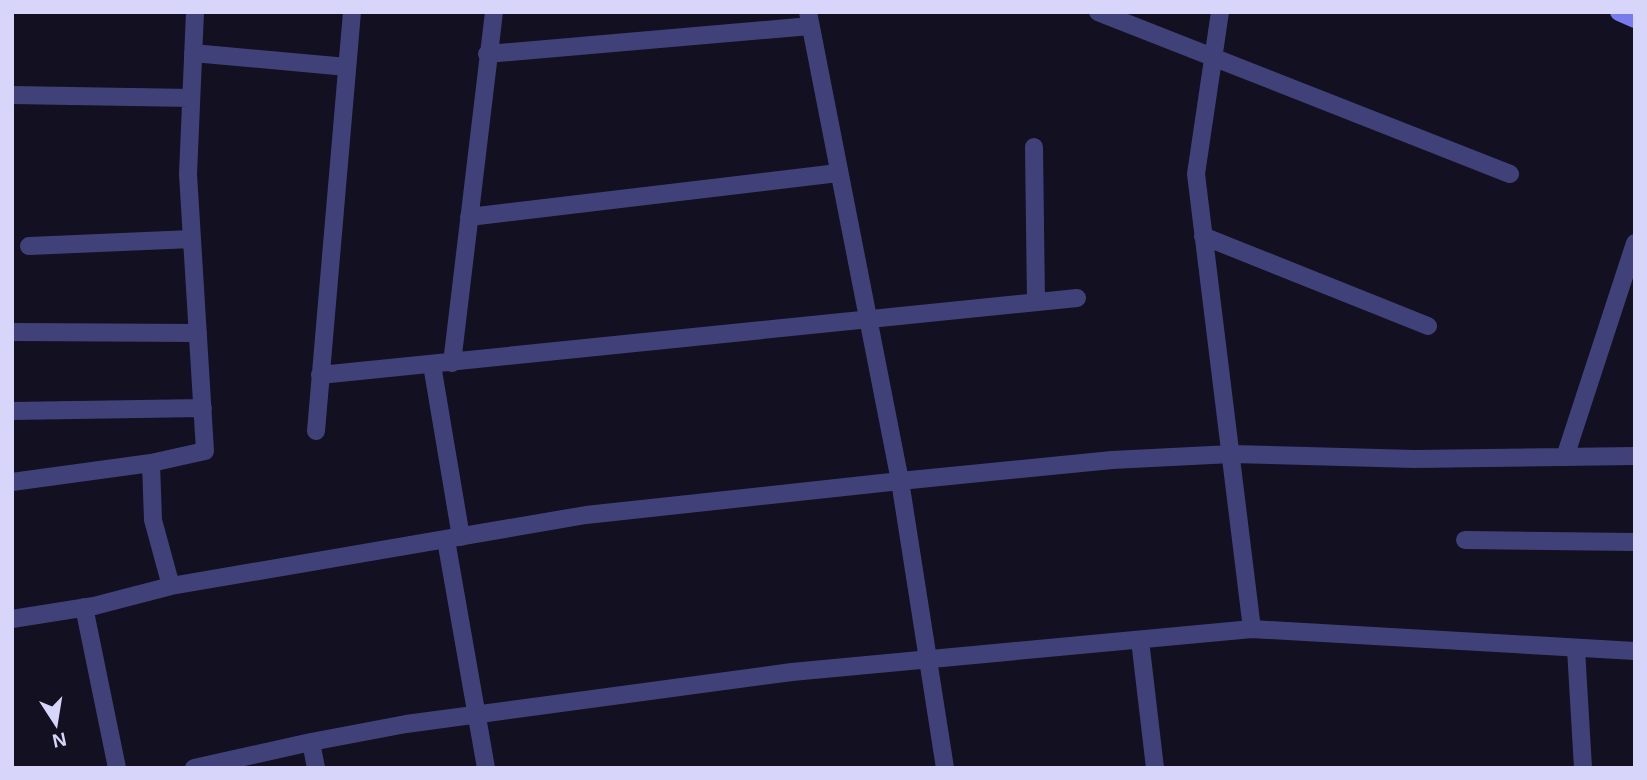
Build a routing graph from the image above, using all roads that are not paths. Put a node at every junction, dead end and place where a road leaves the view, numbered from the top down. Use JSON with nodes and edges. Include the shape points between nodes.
{"nodes":[{"id":1,"x":195,"y":12,"type":"edge"},
{"id":2,"x":352,"y":12,"type":"edge"},
{"id":3,"x":494,"y":12,"type":"edge"},
{"id":4,"x":1098,"y":12,"type":"edge"},
{"id":5,"x":1220,"y":12,"type":"edge"},
{"id":6,"x":1619,"y":12,"type":"edge"},
{"id":7,"x":809,"y":19,"type":"edge"},
{"id":8,"x":1635,"y":19,"type":"edge"},
{"id":9,"x":193,"y":53,"type":"junction"},
{"id":10,"x":488,"y":54,"type":"junction"},
{"id":11,"x":1214,"y":57,"type":"junction"},
{"id":12,"x":347,"y":67,"type":"junction"},
{"id":13,"x":12,"y":95,"type":"edge"},
{"id":14,"x":191,"y":98,"type":"junction"},
{"id":15,"x":1034,"y":147,"type":"dead end"},
{"id":16,"x":838,"y":173,"type":"junction"},
{"id":17,"x":1510,"y":174,"type":"dead end"},
{"id":18,"x":469,"y":218,"type":"junction"},
{"id":19,"x":1203,"y":236,"type":"junction"},
{"id":20,"x":192,"y":239,"type":"junction"},
{"id":21,"x":1635,"y":243,"type":"edge"},
{"id":22,"x":29,"y":246,"type":"dead end"},
{"id":23,"x":1077,"y":298,"type":"dead end"},
{"id":24,"x":1036,"y":302,"type":"junction"},
{"id":25,"x":867,"y":318,"type":"junction"},
{"id":26,"x":1428,"y":326,"type":"dead end"},
{"id":27,"x":12,"y":331,"type":"edge"},
{"id":28,"x":198,"y":333,"type":"junction"},
{"id":29,"x":452,"y":363,"type":"junction"},
{"id":30,"x":432,"y":365,"type":"junction"},
{"id":31,"x":320,"y":375,"type":"junction"},
{"id":32,"x":203,"y":408,"type":"junction"},
{"id":33,"x":12,"y":411,"type":"edge"},
{"id":34,"x":316,"y":431,"type":"dead end"},
{"id":35,"x":1231,"y":454,"type":"junction"},
{"id":36,"x":1565,"y":457,"type":"junction"},
{"id":37,"x":1635,"y":457,"type":"edge"},
{"id":38,"x":151,"y":463,"type":"junction"},
{"id":39,"x":901,"y":481,"type":"junction"},
{"id":40,"x":12,"y":482,"type":"edge"},
{"id":41,"x":453,"y":539,"type":"junction"},
{"id":42,"x":1465,"y":540,"type":"dead end"},
{"id":43,"x":1635,"y":542,"type":"edge"},
{"id":44,"x":171,"y":586,"type":"junction"},
{"id":45,"x":84,"y":607,"type":"junction"},
{"id":46,"x":12,"y":619,"type":"edge"},
{"id":47,"x":1252,"y":629,"type":"junction"},
{"id":48,"x":1140,"y":640,"type":"junction"},
{"id":49,"x":1576,"y":649,"type":"junction"},
{"id":50,"x":1635,"y":651,"type":"edge"},
{"id":51,"x":928,"y":660,"type":"junction"},
{"id":52,"x":478,"y":714,"type":"junction"},
{"id":53,"x":311,"y":742,"type":"junction"},
{"id":54,"x":117,"y":768,"type":"edge"},
{"id":55,"x":194,"y":768,"type":"edge"},
{"id":56,"x":316,"y":768,"type":"edge"},
{"id":57,"x":486,"y":768,"type":"edge"},
{"id":58,"x":945,"y":768,"type":"edge"},
{"id":59,"x":1155,"y":768,"type":"edge"},
{"id":60,"x":1583,"y":768,"type":"edge"}],
"edges":[{"from":1,"to":9,"type":"street"},
{"from":2,"to":12,"type":"street"},
{"from":3,"to":10,"type":"street"},
{"from":4,"to":11,"type":"street"},
{"from":5,"to":11,"type":"street"},
{"from":6,"to":8,"type":"street"},
{"from":7,"to":10,"type":"street"},
{"from":7,"to":16,"type":"street"},
{"from":9,"to":12,"type":"street"},
{"from":9,"to":14,"type":"street"},
{"from":10,"to":18,"type":"street"},
{"from":11,"to":17,"type":"street"},
{"from":11,"to":19,"type":"street","via":[[1196,174]]},
{"from":12,"to":31,"type":"street"},
{"from":13,"to":14,"type":"street"},
{"from":14,"to":20,"type":"street","via":[[188,174]]},
{"from":15,"to":24,"type":"street"},
{"from":16,"to":18,"type":"street"},
{"from":16,"to":25,"type":"street"},
{"from":18,"to":29,"type":"street"},
{"from":19,"to":26,"type":"street"},
{"from":19,"to":35,"type":"street"},
{"from":20,"to":22,"type":"street"},
{"from":20,"to":28,"type":"street"},
{"from":21,"to":36,"type":"street"},
{"from":23,"to":24,"type":"street"},
{"from":24,"to":25,"type":"street"},
{"from":25,"to":29,"type":"street"},
{"from":25,"to":39,"type":"street"},
{"from":27,"to":28,"type":"street"},
{"from":28,"to":32,"type":"street"},
{"from":29,"to":30,"type":"street"},
{"from":30,"to":31,"type":"street"},
{"from":30,"to":41,"type":"street"},
{"from":31,"to":34,"type":"street"},
{"from":32,"to":33,"type":"street"},
{"from":32,"to":38,"type":"street","via":[[205,451]]},
{"from":35,"to":36,"type":"street"},
{"from":35,"to":39,"type":"street","via":[[1112,460]]},
{"from":35,"to":47,"type":"street"},
{"from":36,"to":37,"type":"street"},
{"from":38,"to":40,"type":"street"},
{"from":38,"to":44,"type":"street","via":[[153,520]]},
{"from":39,"to":41,"type":"street","via":[[586,515]]},
{"from":39,"to":51,"type":"street"},
{"from":41,"to":44,"type":"street"},
{"from":41,"to":52,"type":"street"},
{"from":42,"to":43,"type":"street"},
{"from":44,"to":45,"type":"street"},
{"from":45,"to":46,"type":"street"},
{"from":45,"to":54,"type":"street"},
{"from":47,"to":48,"type":"street"},
{"from":47,"to":49,"type":"street"},
{"from":48,"to":51,"type":"street"},
{"from":48,"to":59,"type":"street"},
{"from":49,"to":50,"type":"street"},
{"from":49,"to":60,"type":"street"},
{"from":51,"to":52,"type":"street","via":[[792,672]]},
{"from":51,"to":58,"type":"street"},
{"from":52,"to":53,"type":"street"},
{"from":52,"to":57,"type":"street"},
{"from":53,"to":55,"type":"street"},
{"from":53,"to":56,"type":"street"}]}
